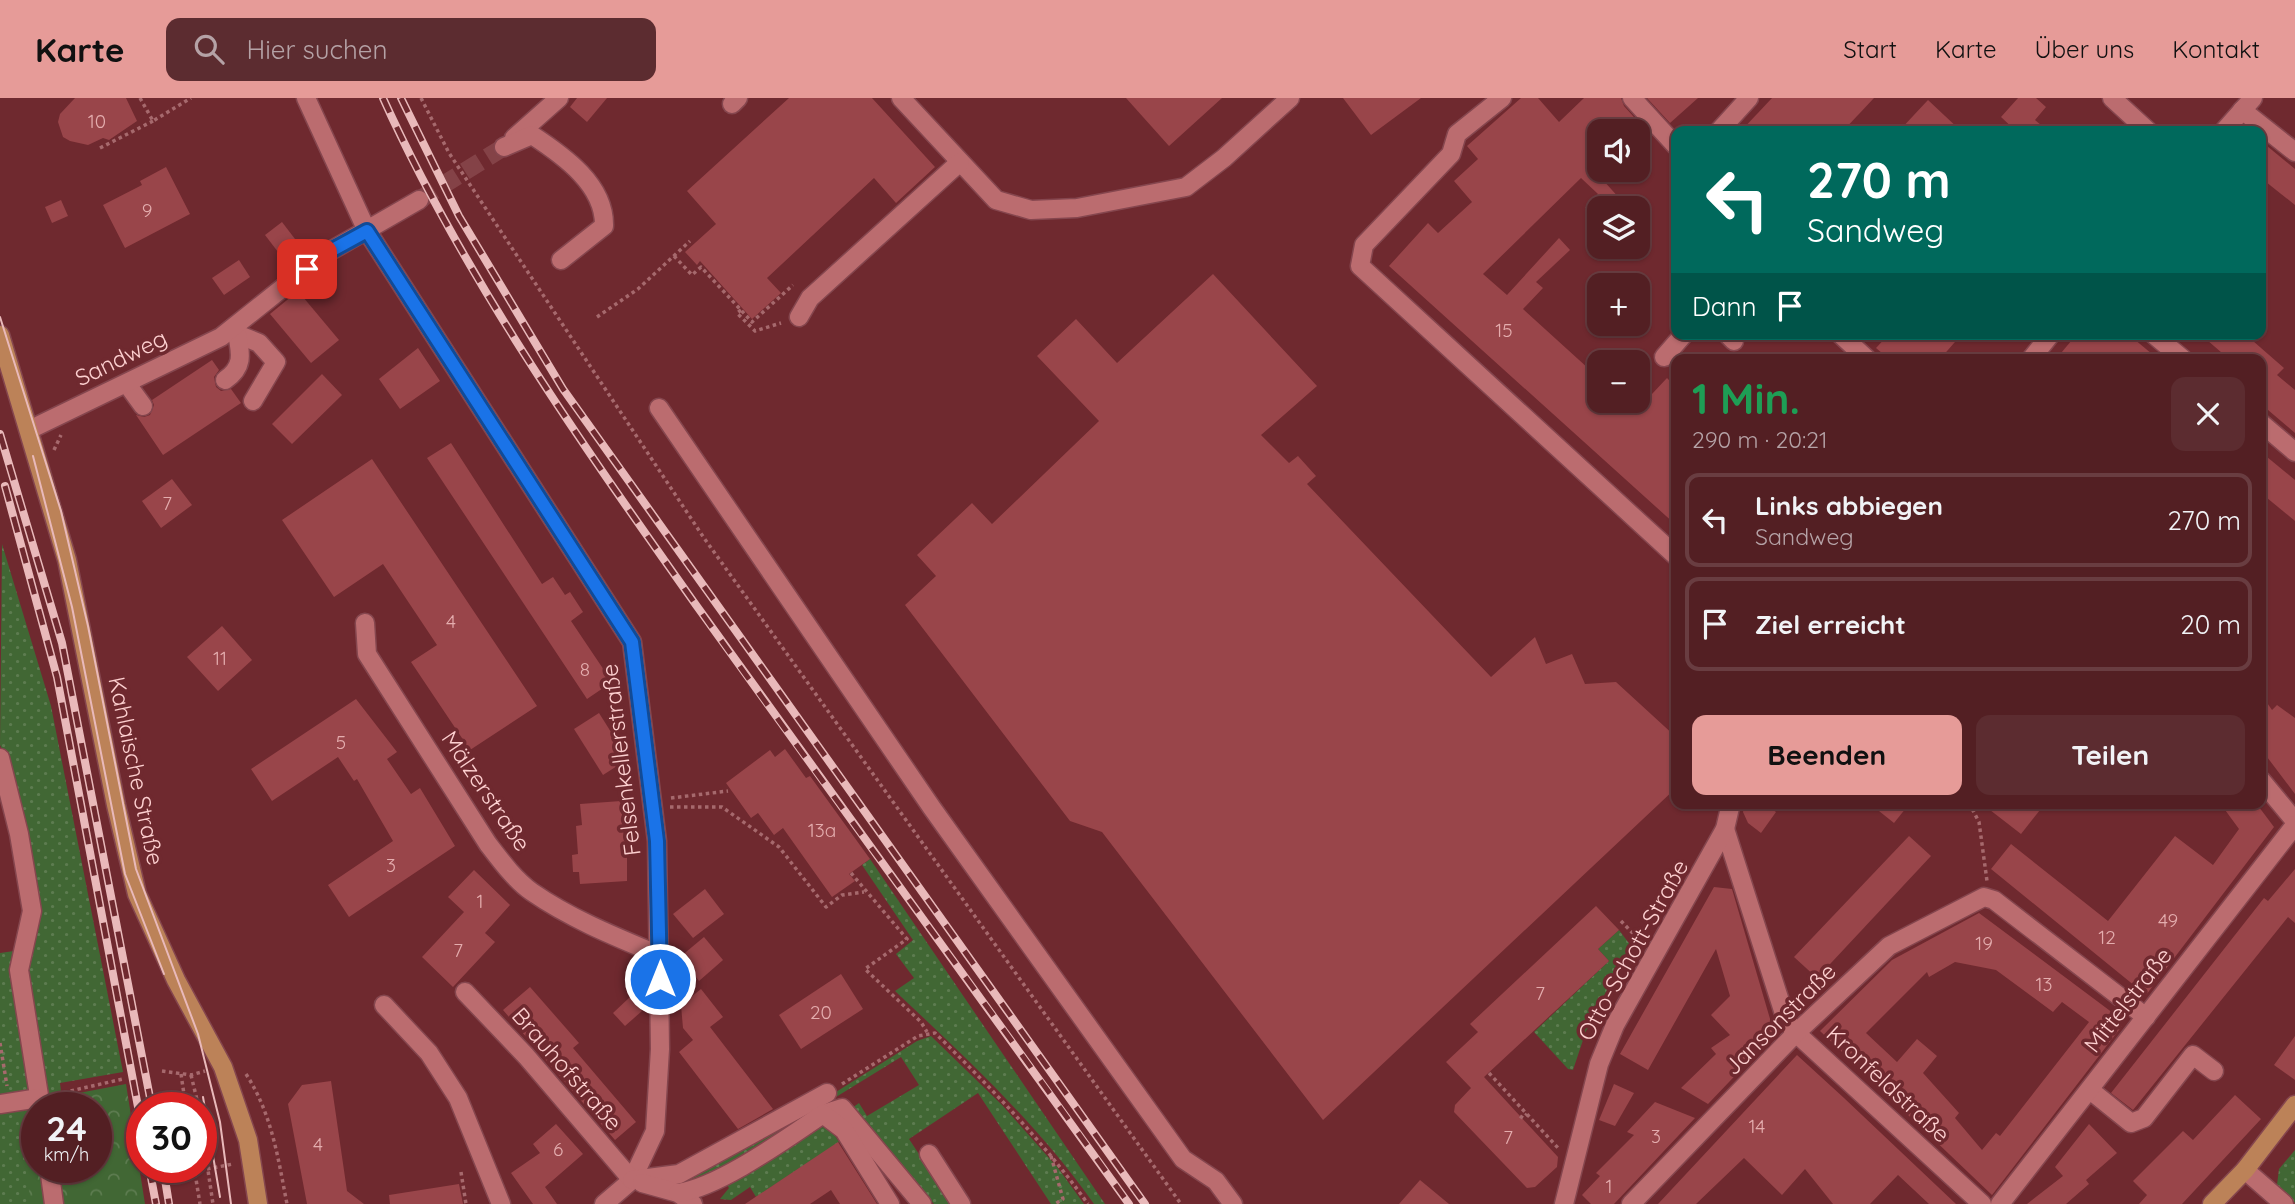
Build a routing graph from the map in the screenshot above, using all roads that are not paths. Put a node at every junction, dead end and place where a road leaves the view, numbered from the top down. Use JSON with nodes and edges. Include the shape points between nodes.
{"nodes":[{"id":1,"x":306,"y":98,"type":"edge"},
{"id":2,"x":559,"y":98,"type":"edge"},
{"id":3,"x":901,"y":98,"type":"edge"},
{"id":4,"x":1290,"y":98,"type":"edge"},
{"id":5,"x":1502,"y":98,"type":"edge"},
{"id":6,"x":1632,"y":98,"type":"edge"},
{"id":7,"x":1749,"y":98,"type":"edge"},
{"id":8,"x":2112,"y":98,"type":"edge"},
{"id":9,"x":2248,"y":104,"type":"edge"},
{"id":10,"x":1724,"y":126,"type":"edge"},
{"id":11,"x":2143,"y":126,"type":"edge"},
{"id":12,"x":2228,"y":126,"type":"edge"},
{"id":13,"x":1671,"y":141,"type":"edge"},
{"id":14,"x":2295,"y":152,"type":"edge"},
{"id":15,"x":960,"y":162,"type":"junction"},
{"id":16,"x":419,"y":200,"type":"tunnel mouth"},
{"id":17,"x":367,"y":231,"type":"junction"},
{"id":18,"x":561,"y":260,"type":"dead end"},
{"id":19,"x":799,"y":317,"type":"road end"},
{"id":20,"x":235,"y":331,"type":"junction"},
{"id":21,"x":0,"y":335,"type":"edge"},
{"id":22,"x":1680,"y":340,"type":"edge"},
{"id":23,"x":1846,"y":340,"type":"edge"},
{"id":24,"x":2046,"y":340,"type":"edge"},
{"id":25,"x":2160,"y":340,"type":"edge"},
{"id":26,"x":1862,"y":354,"type":"edge"},
{"id":27,"x":2035,"y":354,"type":"edge"},
{"id":28,"x":2177,"y":354,"type":"edge"},
{"id":29,"x":1664,"y":357,"type":"dead end"},
{"id":30,"x":225,"y":380,"type":"dead end"},
{"id":31,"x":127,"y":384,"type":"junction"},
{"id":32,"x":253,"y":401,"type":"dead end"},
{"id":33,"x":143,"y":406,"type":"dead end"},
{"id":34,"x":659,"y":408,"type":"dead end"},
{"id":35,"x":2266,"y":428,"type":"edge"},
{"id":36,"x":29,"y":430,"type":"junction"},
{"id":37,"x":2295,"y":452,"type":"edge"},
{"id":38,"x":1671,"y":551,"type":"edge"},
{"id":39,"x":365,"y":623,"type":"dead end"},
{"id":40,"x":0,"y":758,"type":"edge"},
{"id":41,"x":2266,"y":786,"type":"edge"},
{"id":42,"x":1730,"y":809,"type":"edge"},
{"id":43,"x":2295,"y":823,"type":"edge"},
{"id":44,"x":1725,"y":829,"type":"junction"},
{"id":45,"x":659,"y":955,"type":"junction"},
{"id":46,"x":465,"y":992,"type":"dead end"},
{"id":47,"x":384,"y":1005,"type":"dead end"},
{"id":48,"x":2146,"y":1017,"type":"junction"},
{"id":49,"x":1797,"y":1033,"type":"junction"},
{"id":50,"x":2214,"y":1071,"type":"dead end"},
{"id":51,"x":2090,"y":1090,"type":"junction"},
{"id":52,"x":38,"y":1092,"type":"edge"},
{"id":53,"x":827,"y":1093,"type":"road end"},
{"id":54,"x":2295,"y":1105,"type":"edge"},
{"id":55,"x":823,"y":1114,"type":"junction"},
{"id":56,"x":929,"y":1154,"type":"dead end"},
{"id":57,"x":2245,"y":1170,"type":"junction"},
{"id":58,"x":632,"y":1180,"type":"junction"},
{"id":59,"x":51,"y":1183,"type":"edge"},
{"id":60,"x":686,"y":1198,"type":"edge"},
{"id":61,"x":54,"y":1204,"type":"edge"},
{"id":62,"x":258,"y":1204,"type":"edge"},
{"id":63,"x":500,"y":1204,"type":"edge"},
{"id":64,"x":604,"y":1204,"type":"edge"},
{"id":65,"x":890,"y":1204,"type":"edge"},
{"id":66,"x":922,"y":1204,"type":"edge"},
{"id":67,"x":961,"y":1204,"type":"edge"},
{"id":68,"x":1233,"y":1204,"type":"edge"},
{"id":69,"x":1564,"y":1204,"type":"edge"},
{"id":70,"x":1631,"y":1204,"type":"edge"},
{"id":71,"x":1982,"y":1204,"type":"edge"},
{"id":72,"x":2000,"y":1204,"type":"edge"},
{"id":73,"x":2212,"y":1204,"type":"edge"},
{"id":74,"x":2284,"y":1204,"type":"edge"}],
"edges":[{"from":1,"to":17,"type":"street","name":"Felsenkellerstraße"},
{"from":2,"to":18,"type":"street","via":[[504,147],[532,135],[569,159],[604,207],[604,226]]},
{"from":3,"to":15,"type":"street"},
{"from":4,"to":15,"type":"street","via":[[1186,187],[1077,208],[1031,210],[996,200]]},
{"from":5,"to":38,"type":"street","via":[[1457,134],[1451,154],[1364,245],[1360,266]]},
{"from":6,"to":13,"type":"street"},
{"from":7,"to":10,"type":"street"},
{"from":8,"to":11,"type":"street"},
{"from":9,"to":12,"type":"street"},
{"from":9,"to":14,"type":"street"},
{"from":15,"to":19,"type":"street","via":[[810,298]]},
{"from":16,"to":17,"type":"street","name":"Sandweg"},
{"from":17,"to":20,"type":"street","name":"Sandweg","via":[[325,254]]},
{"from":17,"to":45,"type":"street","name":"Felsenkellerstraße","via":[[632,642],[657,841]]},
{"from":20,"to":30,"type":"street","via":[[242,359]]},
{"from":20,"to":31,"type":"street","name":"Sandweg"},
{"from":20,"to":32,"type":"street","via":[[259,342],[276,362]]},
{"from":21,"to":36,"type":"main road","name":"Kahlaische Straße"},
{"from":22,"to":29,"type":"street"},
{"from":23,"to":26,"type":"street"},
{"from":24,"to":27,"type":"street"},
{"from":25,"to":28,"type":"street"},
{"from":31,"to":33,"type":"street"},
{"from":31,"to":36,"type":"street","name":"Sandweg"},
{"from":34,"to":68,"type":"street","via":[[932,808],[1183,1159],[1216,1181]]},
{"from":35,"to":37,"type":"street"},
{"from":36,"to":62,"type":"main road","name":"Kahlaische Straße","via":[[67,561],[138,894],[176,980],[223,1067],[248,1140]]},
{"from":39,"to":45,"type":"street","name":"Mälzerstraße","via":[[367,654],[508,870],[531,892],[571,915]]},
{"from":40,"to":52,"type":"street","via":[[32,911],[19,970]]},
{"from":41,"to":43,"type":"street"},
{"from":42,"to":44,"type":"street","name":"Otto-Schott-Straße"},
{"from":43,"to":48,"type":"street","name":"Mittelstraße"},
{"from":44,"to":49,"type":"street","name":"Kronfeldstraße","via":[[1786,1020]]},
{"from":44,"to":69,"type":"street","name":"Otto-Schott-Straße","via":[[1598,1064]]},
{"from":45,"to":58,"type":"street","name":"Felsenkellerstraße","via":[[660,1049],[654,1131]]},
{"from":46,"to":58,"type":"street","name":"Brauhofstraße"},
{"from":47,"to":63,"type":"street","via":[[429,1053],[458,1097]]},
{"from":48,"to":49,"type":"street","name":"Jansonstraße","via":[[1994,900],[1984,897],[1889,947]]},
{"from":48,"to":51,"type":"street","name":"Mittelstraße"},
{"from":49,"to":70,"type":"street","name":"Jansonstraße"},
{"from":49,"to":71,"type":"street","name":"Kronfeldstraße"},
{"from":50,"to":51,"type":"street","via":[[2193,1055],[2144,1118],[2131,1123]]},
{"from":51,"to":72,"type":"street","name":"Mittelstraße"},
{"from":53,"to":58,"type":"street","via":[[679,1174]]},
{"from":54,"to":57,"type":"main road"},
{"from":55,"to":60,"type":"street"},
{"from":55,"to":65,"type":"street","via":[[844,1130]]},
{"from":55,"to":66,"type":"street","via":[[842,1108]]},
{"from":56,"to":67,"type":"street"},
{"from":57,"to":73,"type":"main road"},
{"from":57,"to":74,"type":"street"},
{"from":58,"to":60,"type":"street"},
{"from":58,"to":64,"type":"street","name":"Felsenkellerstraße"},
{"from":59,"to":61,"type":"street"}]}
